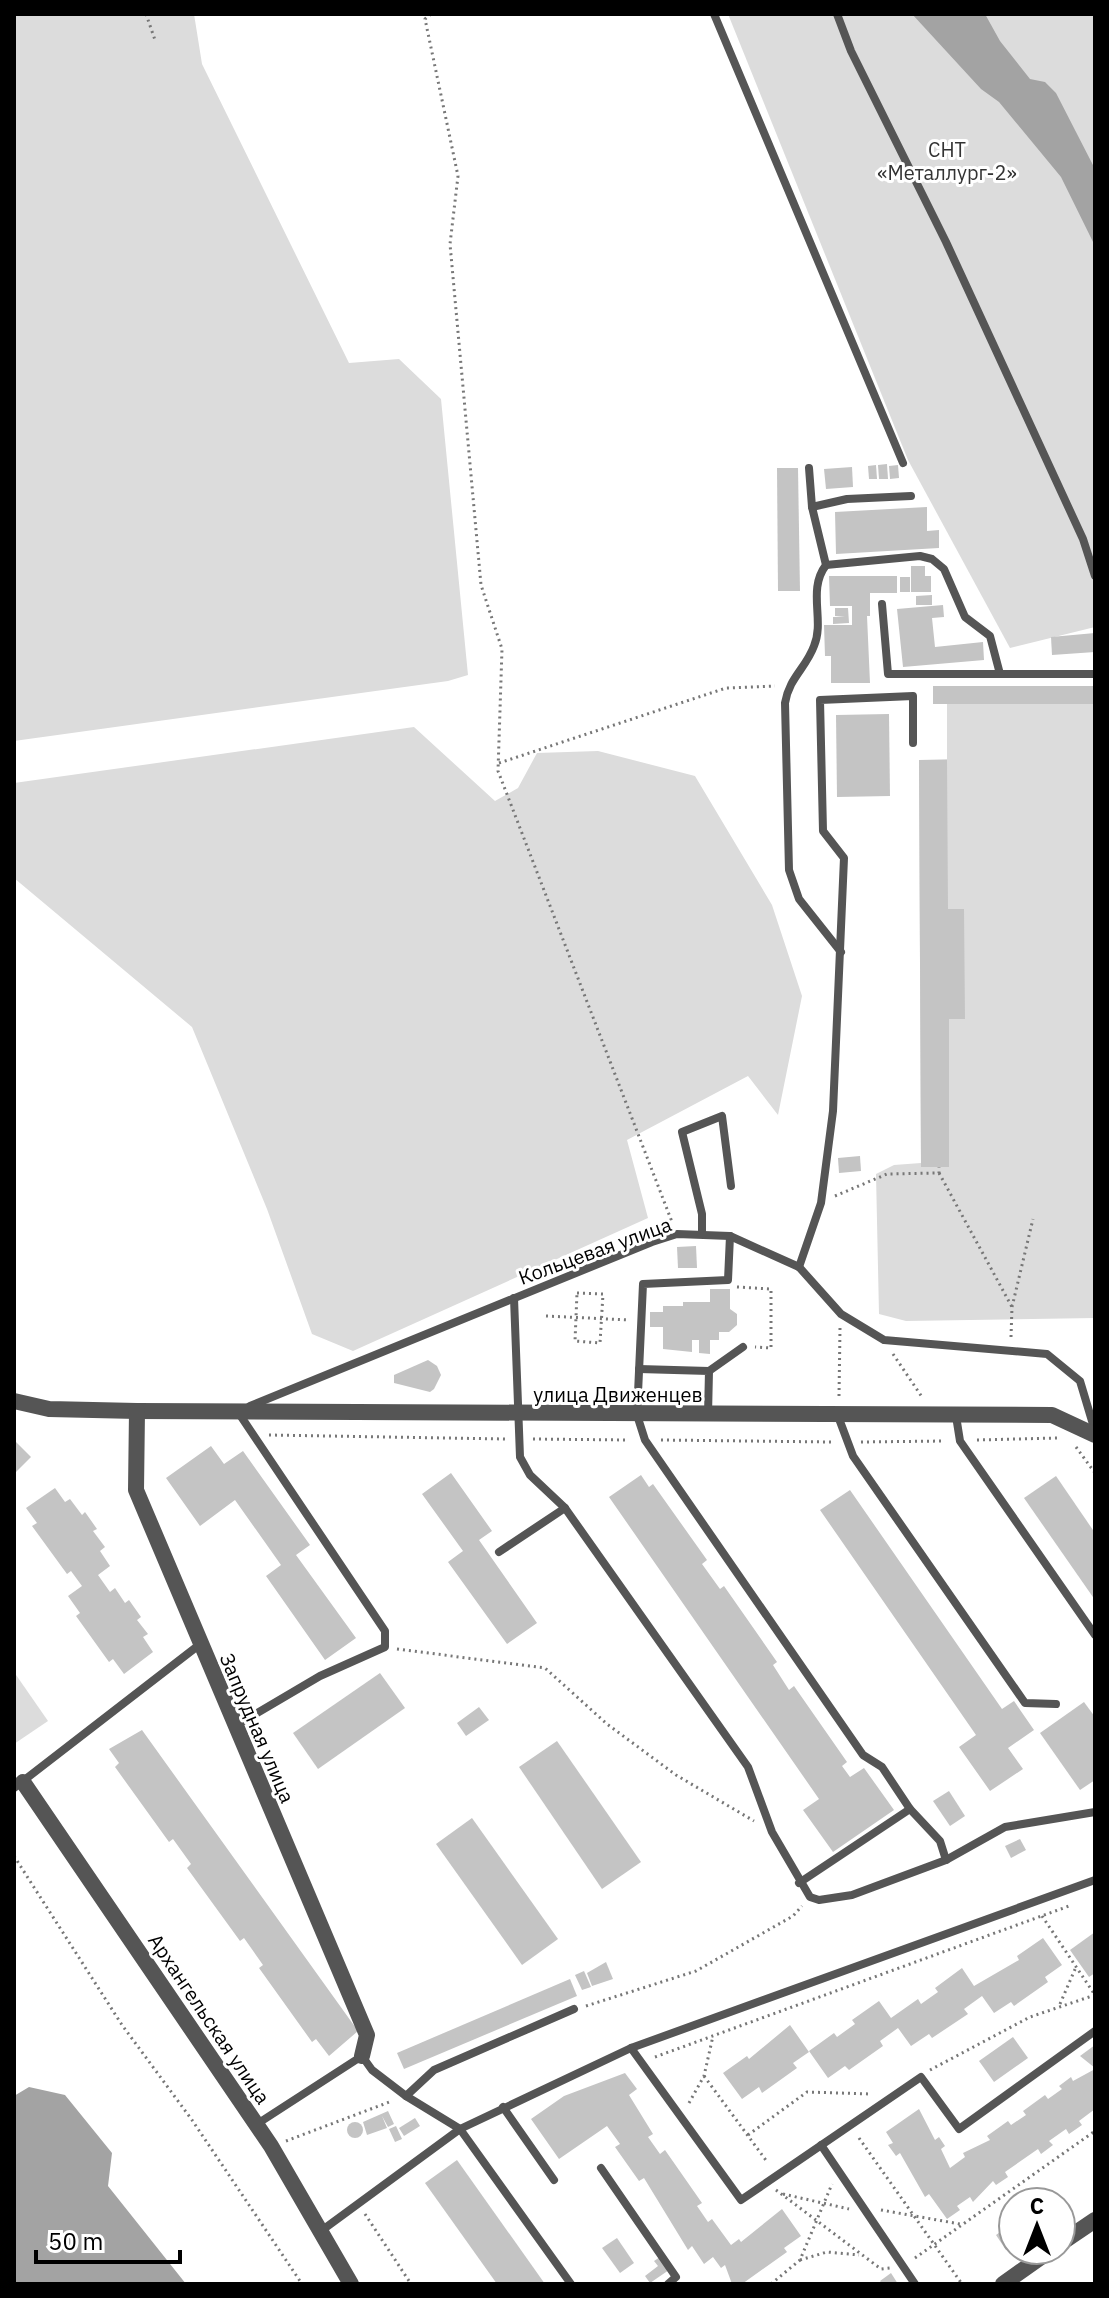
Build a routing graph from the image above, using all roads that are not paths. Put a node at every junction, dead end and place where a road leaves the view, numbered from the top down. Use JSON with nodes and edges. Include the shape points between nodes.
{"nodes":[{"id":1,"x":714,"y":14,"type":"edge"},
{"id":2,"x":837,"y":14,"type":"edge"},
{"id":3,"x":903,"y":463,"type":"dead end"},
{"id":4,"x":809,"y":468,"type":"dead end"},
{"id":5,"x":911,"y":496,"type":"dead end"},
{"id":6,"x":812,"y":507,"type":"junction"},
{"id":7,"x":826,"y":565,"type":"junction"},
{"id":8,"x":1095,"y":576,"type":"edge"},
{"id":9,"x":882,"y":604,"type":"dead end"},
{"id":10,"x":1000,"y":674,"type":"junction"},
{"id":11,"x":1095,"y":674,"type":"edge"},
{"id":12,"x":913,"y":743,"type":"dead end"},
{"id":13,"x":841,"y":953,"type":"junction"},
{"id":14,"x":731,"y":1186,"type":"dead end"},
{"id":15,"x":702,"y":1234,"type":"junction"},
{"id":16,"x":730,"y":1236,"type":"junction"},
{"id":17,"x":799,"y":1267,"type":"junction"},
{"id":18,"x":514,"y":1298,"type":"junction"},
{"id":19,"x":743,"y":1347,"type":"road end"},
{"id":20,"x":639,"y":1369,"type":"junction"},
{"id":21,"x":709,"y":1371,"type":"junction"},
{"id":22,"x":14,"y":1401,"type":"edge"},
{"id":23,"x":137,"y":1411,"type":"junction"},
{"id":24,"x":238,"y":1411,"type":"junction"},
{"id":25,"x":518,"y":1414,"type":"junction"},
{"id":26,"x":637,"y":1415,"type":"junction"},
{"id":27,"x":708,"y":1415,"type":"junction"},
{"id":28,"x":838,"y":1416,"type":"junction"},
{"id":29,"x":956,"y":1416,"type":"junction"},
{"id":30,"x":1095,"y":1433,"type":"edge"},
{"id":31,"x":565,"y":1508,"type":"junction"},
{"id":32,"x":499,"y":1552,"type":"dead end"},
{"id":33,"x":1095,"y":1635,"type":"edge"},
{"id":34,"x":199,"y":1645,"type":"junction"},
{"id":35,"x":1056,"y":1704,"type":"dead end"},
{"id":36,"x":234,"y":1726,"type":"junction"},
{"id":37,"x":19,"y":1785,"type":"edge"},
{"id":38,"x":910,"y":1809,"type":"junction"},
{"id":39,"x":1095,"y":1812,"type":"edge"},
{"id":40,"x":946,"y":1860,"type":"junction"},
{"id":41,"x":1095,"y":1880,"type":"edge"},
{"id":42,"x":799,"y":1883,"type":"junction"},
{"id":43,"x":574,"y":2009,"type":"road end"},
{"id":44,"x":1095,"y":2031,"type":"edge"},
{"id":45,"x":631,"y":2048,"type":"junction"},
{"id":46,"x":362,"y":2056,"type":"junction"},
{"id":47,"x":406,"y":2096,"type":"junction"},
{"id":48,"x":503,"y":2107,"type":"junction"},
{"id":49,"x":256,"y":2124,"type":"junction"},
{"id":50,"x":460,"y":2129,"type":"junction"},
{"id":51,"x":821,"y":2145,"type":"junction"},
{"id":52,"x":601,"y":2168,"type":"dead end"},
{"id":53,"x":554,"y":2180,"type":"dead end"},
{"id":54,"x":1095,"y":2220,"type":"edge"},
{"id":55,"x":320,"y":2232,"type":"junction"},
{"id":56,"x":1077,"y":2232,"type":"edge"},
{"id":57,"x":1028,"y":2266,"type":"edge"},
{"id":58,"x":351,"y":2284,"type":"edge"},
{"id":59,"x":571,"y":2284,"type":"edge"},
{"id":60,"x":668,"y":2284,"type":"edge"},
{"id":61,"x":915,"y":2284,"type":"edge"},
{"id":62,"x":1003,"y":2284,"type":"edge"}],
"edges":[{"from":1,"to":3,"type":"lane"},
{"from":2,"to":8,"type":"lane","via":[[1083,539]]},
{"from":4,"to":6,"type":"lane"},
{"from":5,"to":6,"type":"lane","via":[[847,499]]},
{"from":6,"to":7,"type":"lane"},
{"from":7,"to":10,"type":"lane","via":[[932,559],[944,569],[965,617],[990,636]]},
{"from":7,"to":13,"type":"lane","via":[[817,578],[815,645],[788,685],[785,703],[789,870],[799,899]]},
{"from":9,"to":10,"type":"lane","via":[[888,674]]},
{"from":10,"to":11,"type":"lane"},
{"from":12,"to":13,"type":"lane","via":[[913,696],[820,700],[823,831],[844,858]]},
{"from":13,"to":17,"type":"lane","via":[[838,1050],[821,1203]]},
{"from":14,"to":15,"type":"lane","via":[[722,1116],[682,1132]]},
{"from":15,"to":16,"type":"lane","name":"Кольцевая улица"},
{"from":15,"to":18,"type":"lane","name":"Кольцевая улица","via":[[677,1234]]},
{"from":16,"to":17,"type":"lane","name":"Кольцевая улица"},
{"from":16,"to":20,"type":"lane","via":[[728,1280],[643,1284]]},
{"from":17,"to":30,"type":"lane","name":"Кольцевая улица","via":[[841,1314],[884,1340],[1047,1354],[1080,1381]]},
{"from":18,"to":24,"type":"lane","name":"Кольцевая улица"},
{"from":18,"to":25,"type":"lane"},
{"from":19,"to":21,"type":"lane"},
{"from":20,"to":21,"type":"lane"},
{"from":20,"to":26,"type":"lane"},
{"from":21,"to":27,"type":"lane"},
{"from":22,"to":23,"type":"street","name":"улица Движенцев","via":[[49,1409]]},
{"from":23,"to":24,"type":"street","name":"улица Движенцев"},
{"from":23,"to":34,"type":"street","name":"Запрудная улица","via":[[136,1490]]},
{"from":24,"to":25,"type":"street","name":"улица Движенцев"},
{"from":24,"to":36,"type":"lane","via":[[385,1631],[385,1647],[320,1676]]},
{"from":25,"to":26,"type":"street","name":"улица Движенцев"},
{"from":25,"to":31,"type":"lane","via":[[520,1457],[530,1475]]},
{"from":26,"to":27,"type":"street","name":"улица Движенцев"},
{"from":26,"to":38,"type":"lane","via":[[645,1440],[863,1755],[882,1767]]},
{"from":27,"to":28,"type":"street","name":"улица Движенцев"},
{"from":28,"to":29,"type":"street","name":"улица Движенцев"},
{"from":28,"to":35,"type":"lane","via":[[853,1456],[1025,1703]]},
{"from":29,"to":30,"type":"street","name":"улица Движенцев","via":[[1052,1415]]},
{"from":29,"to":33,"type":"lane","via":[[960,1441]]},
{"from":31,"to":32,"type":"lane"},
{"from":31,"to":42,"type":"lane","via":[[748,1767],[772,1832]]},
{"from":34,"to":36,"type":"street","name":"Запрудная улица"},
{"from":34,"to":37,"type":"lane"},
{"from":36,"to":46,"type":"street","name":"Запрудная улица","via":[[367,2035]]},
{"from":37,"to":49,"type":"street","name":"Архангельская улица"},
{"from":38,"to":40,"type":"lane","via":[[940,1841]]},
{"from":38,"to":42,"type":"lane"},
{"from":39,"to":40,"type":"lane","via":[[1005,1827]]},
{"from":40,"to":42,"type":"lane","via":[[852,1895],[819,1900]]},
{"from":41,"to":45,"type":"lane"},
{"from":43,"to":47,"type":"lane","via":[[434,2070]]},
{"from":44,"to":51,"type":"lane","via":[[959,2129],[921,2077]]},
{"from":45,"to":48,"type":"lane"},
{"from":45,"to":51,"type":"lane","via":[[741,2200]]},
{"from":46,"to":47,"type":"lane"},
{"from":46,"to":49,"type":"lane"},
{"from":47,"to":50,"type":"lane"},
{"from":48,"to":50,"type":"lane"},
{"from":48,"to":53,"type":"lane"},
{"from":49,"to":55,"type":"street","name":"Архангельская улица"},
{"from":50,"to":55,"type":"lane"},
{"from":50,"to":59,"type":"lane"},
{"from":51,"to":61,"type":"lane"},
{"from":52,"to":60,"type":"lane","via":[[676,2277]]},
{"from":54,"to":56,"type":"street"},
{"from":55,"to":58,"type":"street","name":"Архангельская улица"},
{"from":57,"to":62,"type":"street"}]}
